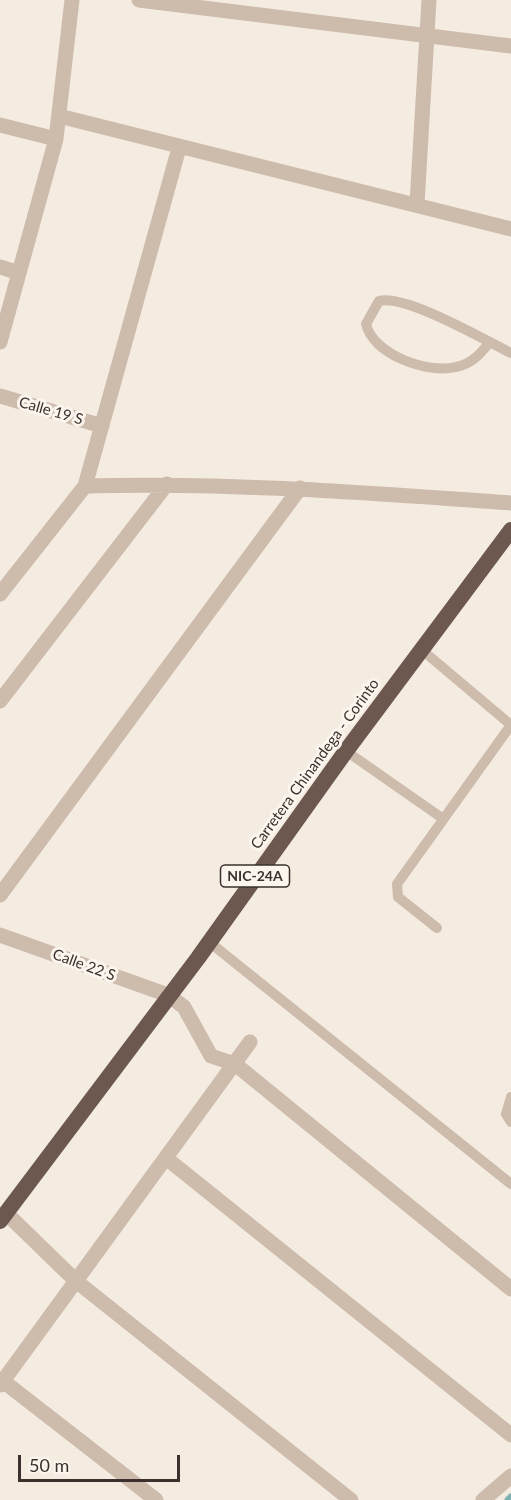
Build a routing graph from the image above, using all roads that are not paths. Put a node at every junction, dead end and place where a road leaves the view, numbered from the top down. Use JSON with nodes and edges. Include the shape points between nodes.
{"nodes":[{"id":1,"x":72,"y":0,"type":"edge"},
{"id":2,"x":139,"y":0,"type":"edge"},
{"id":3,"x":429,"y":0,"type":"edge"},
{"id":4,"x":427,"y":35,"type":"junction"},
{"id":5,"x":511,"y":46,"type":"edge"},
{"id":6,"x":59,"y":116,"type":"junction"},
{"id":7,"x":0,"y":125,"type":"edge"},
{"id":8,"x":56,"y":139,"type":"junction"},
{"id":9,"x":179,"y":148,"type":"junction"},
{"id":10,"x":417,"y":204,"type":"junction"},
{"id":11,"x":511,"y":229,"type":"edge"},
{"id":12,"x":0,"y":267,"type":"edge"},
{"id":13,"x":19,"y":273,"type":"junction"},
{"id":14,"x":0,"y":342,"type":"edge"},
{"id":15,"x":490,"y":342,"type":"junction"},
{"id":16,"x":511,"y":353,"type":"edge"},
{"id":17,"x":0,"y":396,"type":"edge"},
{"id":18,"x":102,"y":426,"type":"junction"},
{"id":19,"x":167,"y":484,"type":"junction"},
{"id":20,"x":85,"y":486,"type":"junction"},
{"id":21,"x":300,"y":488,"type":"junction"},
{"id":22,"x":511,"y":503,"type":"edge"},
{"id":23,"x":511,"y":530,"type":"edge"},
{"id":24,"x":0,"y":594,"type":"edge"},
{"id":25,"x":422,"y":650,"type":"junction"},
{"id":26,"x":0,"y":700,"type":"edge"},
{"id":27,"x":511,"y":725,"type":"edge"},
{"id":28,"x":346,"y":751,"type":"junction"},
{"id":29,"x":442,"y":818,"type":"junction"},
{"id":30,"x":0,"y":895,"type":"edge"},
{"id":31,"x":437,"y":928,"type":"dead end"},
{"id":32,"x":0,"y":935,"type":"edge"},
{"id":33,"x":208,"y":941,"type":"junction"},
{"id":34,"x":168,"y":995,"type":"junction"},
{"id":35,"x":250,"y":1042,"type":"dead end"},
{"id":36,"x":234,"y":1064,"type":"junction"},
{"id":37,"x":511,"y":1097,"type":"edge"},
{"id":38,"x":511,"y":1122,"type":"edge"},
{"id":39,"x":166,"y":1158,"type":"junction"},
{"id":40,"x":511,"y":1184,"type":"edge"},
{"id":41,"x":3,"y":1217,"type":"edge"},
{"id":42,"x":76,"y":1281,"type":"junction"},
{"id":43,"x":511,"y":1289,"type":"edge"},
{"id":44,"x":2,"y":1383,"type":"edge"},
{"id":45,"x":511,"y":1435,"type":"edge"},
{"id":46,"x":511,"y":1476,"type":"edge"},
{"id":47,"x":156,"y":1500,"type":"edge"},
{"id":48,"x":351,"y":1500,"type":"edge"},
{"id":49,"x":483,"y":1500,"type":"edge"}],
"edges":[{"from":1,"to":6,"type":"street"},
{"from":2,"to":4,"type":"street"},
{"from":3,"to":4,"type":"street"},
{"from":4,"to":5,"type":"street"},
{"from":4,"to":10,"type":"street"},
{"from":6,"to":8,"type":"street"},
{"from":6,"to":9,"type":"street"},
{"from":7,"to":8,"type":"street"},
{"from":8,"to":13,"type":"street"},
{"from":9,"to":10,"type":"street"},
{"from":9,"to":18,"type":"street"},
{"from":10,"to":11,"type":"street"},
{"from":12,"to":13,"type":"street"},
{"from":13,"to":14,"type":"street"},
{"from":15,"to":15,"type":"lane","via":[[390,298],[379,301],[366,324],[368,334],[387,353],[434,369],[457,367],[476,359]]},
{"from":15,"to":16,"type":"lane"},
{"from":17,"to":18,"type":"street","name":"Calle 19 S"},
{"from":18,"to":20,"type":"street"},
{"from":19,"to":20,"type":"street"},
{"from":19,"to":21,"type":"street"},
{"from":19,"to":26,"type":"street"},
{"from":20,"to":24,"type":"street"},
{"from":21,"to":22,"type":"street"},
{"from":21,"to":30,"type":"street"},
{"from":23,"to":25,"type":"highway","name":"Carretera Chinandega - Corinto","number":"NIC-24A"},
{"from":25,"to":27,"type":"lane"},
{"from":25,"to":28,"type":"highway","name":"Carretera Chinandega - Corinto","number":"NIC-24A"},
{"from":27,"to":29,"type":"lane"},
{"from":28,"to":29,"type":"lane"},
{"from":28,"to":33,"type":"highway","name":"Carretera Chinandega - Corinto","number":"NIC-24A"},
{"from":29,"to":31,"type":"lane","via":[[397,884],[398,897]]},
{"from":32,"to":34,"type":"street","name":"Calle 22 S"},
{"from":33,"to":34,"type":"highway","name":"Carretera Chinandega - Corinto","number":"NIC-24A"},
{"from":33,"to":40,"type":"lane"},
{"from":34,"to":36,"type":"street","via":[[184,1007],[211,1056]]},
{"from":34,"to":41,"type":"highway","name":"Carretera Chinandega - Corinto","number":"NIC-24A"},
{"from":35,"to":36,"type":"street"},
{"from":36,"to":39,"type":"street"},
{"from":36,"to":43,"type":"street"},
{"from":37,"to":38,"type":"lane","via":[[506,1114]]},
{"from":39,"to":42,"type":"street"},
{"from":39,"to":45,"type":"street"},
{"from":41,"to":42,"type":"street"},
{"from":42,"to":44,"type":"street"},
{"from":42,"to":48,"type":"street"},
{"from":44,"to":47,"type":"street"},
{"from":46,"to":49,"type":"street"}]}
